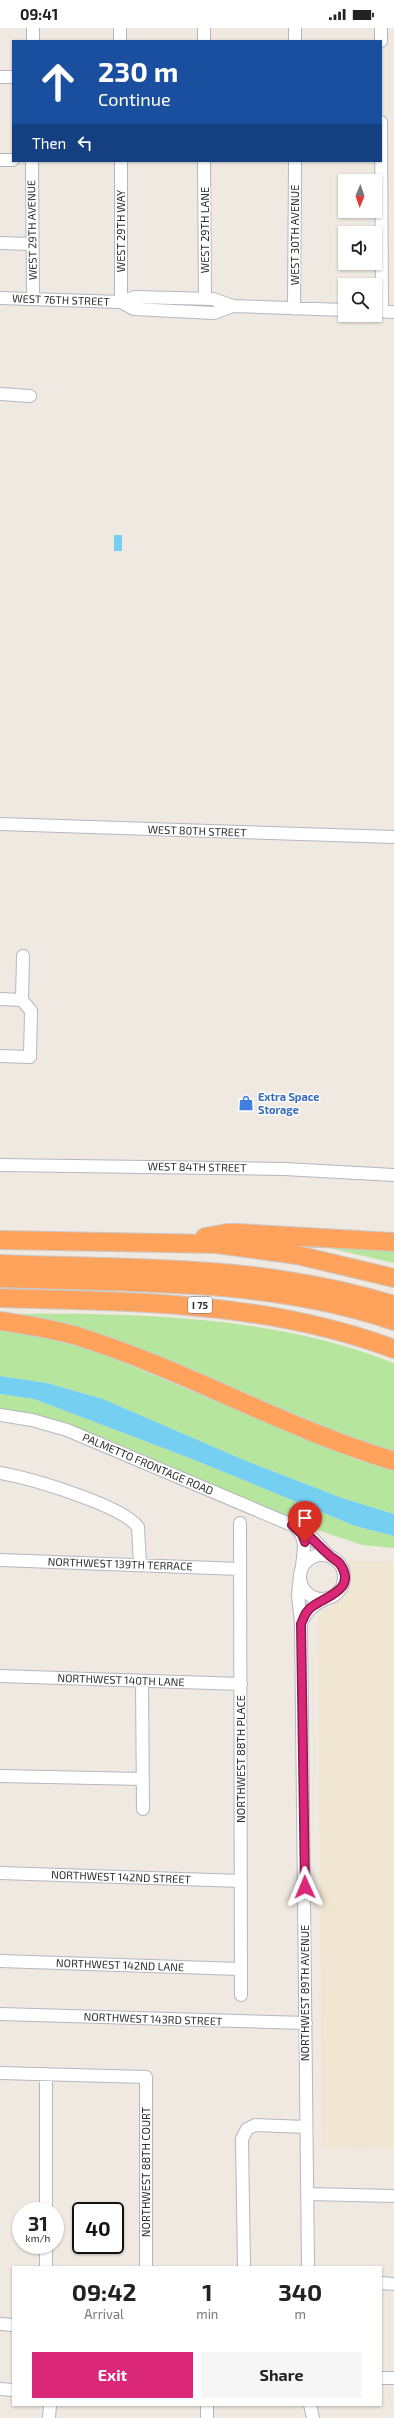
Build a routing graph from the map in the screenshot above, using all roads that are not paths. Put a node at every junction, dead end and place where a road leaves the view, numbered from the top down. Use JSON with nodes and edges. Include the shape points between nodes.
{"nodes":[{"id":1,"x":33,"y":28,"type":"edge"},
{"id":2,"x":120,"y":28,"type":"edge"},
{"id":3,"x":204,"y":28,"type":"edge"},
{"id":4,"x":295,"y":28,"type":"edge"},
{"id":5,"x":381,"y":28,"type":"edge"},
{"id":6,"x":33,"y":40,"type":"edge"},
{"id":7,"x":120,"y":40,"type":"edge"},
{"id":8,"x":204,"y":40,"type":"edge"},
{"id":9,"x":295,"y":40,"type":"edge"},
{"id":10,"x":381,"y":40,"type":"edge"},
{"id":11,"x":0,"y":77,"type":"edge"},
{"id":12,"x":12,"y":77,"type":"edge"},
{"id":13,"x":0,"y":160,"type":"edge"},
{"id":14,"x":12,"y":160,"type":"edge"},
{"id":15,"x":32,"y":162,"type":"edge"},
{"id":16,"x":121,"y":162,"type":"edge"},
{"id":17,"x":204,"y":162,"type":"edge"},
{"id":18,"x":295,"y":162,"type":"edge"},
{"id":19,"x":380,"y":162,"type":"edge"},
{"id":20,"x":0,"y":243,"type":"edge"},
{"id":21,"x":32,"y":244,"type":"junction"},
{"id":22,"x":379,"y":278,"type":"edge"},
{"id":23,"x":0,"y":298,"type":"edge"},
{"id":24,"x":33,"y":299,"type":"junction"},
{"id":25,"x":205,"y":299,"type":"junction"},
{"id":26,"x":122,"y":302,"type":"junction"},
{"id":27,"x":233,"y":306,"type":"junction"},
{"id":28,"x":294,"y":309,"type":"junction"},
{"id":29,"x":338,"y":310,"type":"edge"},
{"id":30,"x":382,"y":311,"type":"edge"},
{"id":31,"x":394,"y":312,"type":"edge"},
{"id":32,"x":0,"y":394,"type":"edge"},
{"id":33,"x":30,"y":396,"type":"dead end"},
{"id":34,"x":0,"y":824,"type":"edge"},
{"id":35,"x":394,"y":837,"type":"edge"},
{"id":36,"x":23,"y":956,"type":"dead end"},
{"id":37,"x":0,"y":999,"type":"edge"},
{"id":38,"x":22,"y":1000,"type":"junction"},
{"id":39,"x":0,"y":1056,"type":"edge"},
{"id":40,"x":0,"y":1165,"type":"edge"},
{"id":41,"x":394,"y":1175,"type":"edge"},
{"id":42,"x":0,"y":1240,"type":"edge"},
{"id":43,"x":183,"y":1242,"type":"junction"},
{"id":44,"x":394,"y":1242,"type":"edge"},
{"id":45,"x":0,"y":1264,"type":"edge"},
{"id":46,"x":0,"y":1278,"type":"edge"},
{"id":47,"x":394,"y":1278,"type":"edge"},
{"id":48,"x":0,"y":1298,"type":"edge"},
{"id":49,"x":394,"y":1306,"type":"edge"},
{"id":50,"x":0,"y":1321,"type":"edge"},
{"id":51,"x":394,"y":1321,"type":"edge"},
{"id":52,"x":394,"y":1349,"type":"edge"},
{"id":53,"x":0,"y":1415,"type":"edge"},
{"id":54,"x":394,"y":1461,"type":"edge"},
{"id":55,"x":0,"y":1473,"type":"edge"},
{"id":56,"x":240,"y":1523,"type":"dead end"},
{"id":57,"x":292,"y":1525,"type":"junction"},
{"id":58,"x":329,"y":1556,"type":"junction"},
{"id":59,"x":0,"y":1560,"type":"edge"},
{"id":60,"x":140,"y":1564,"type":"junction"},
{"id":61,"x":240,"y":1569,"type":"junction"},
{"id":62,"x":301,"y":1571,"type":"junction"},
{"id":63,"x":327,"y":1598,"type":"junction"},
{"id":64,"x":301,"y":1624,"type":"junction"},
{"id":65,"x":0,"y":1676,"type":"edge"},
{"id":66,"x":142,"y":1681,"type":"junction"},
{"id":67,"x":241,"y":1684,"type":"junction"},
{"id":68,"x":0,"y":1776,"type":"edge"},
{"id":69,"x":142,"y":1779,"type":"junction"},
{"id":70,"x":143,"y":1809,"type":"dead end"},
{"id":71,"x":0,"y":1873,"type":"edge"},
{"id":72,"x":241,"y":1881,"type":"junction"},
{"id":73,"x":0,"y":1961,"type":"edge"},
{"id":74,"x":240,"y":1969,"type":"junction"},
{"id":75,"x":241,"y":1995,"type":"dead end"},
{"id":76,"x":0,"y":2014,"type":"edge"},
{"id":77,"x":306,"y":2023,"type":"junction"},
{"id":78,"x":0,"y":2073,"type":"edge"},
{"id":79,"x":46,"y":2074,"type":"junction"},
{"id":80,"x":306,"y":2127,"type":"junction"},
{"id":81,"x":308,"y":2194,"type":"junction"},
{"id":82,"x":394,"y":2196,"type":"edge"},
{"id":83,"x":46,"y":2202,"type":"edge"},
{"id":84,"x":46,"y":2254,"type":"edge"},
{"id":85,"x":46,"y":2266,"type":"edge"},
{"id":86,"x":146,"y":2266,"type":"edge"},
{"id":87,"x":244,"y":2266,"type":"edge"},
{"id":88,"x":308,"y":2266,"type":"edge"},
{"id":89,"x":382,"y":2283,"type":"edge"},
{"id":90,"x":394,"y":2284,"type":"edge"},
{"id":91,"x":0,"y":2324,"type":"edge"},
{"id":92,"x":12,"y":2325,"type":"edge"},
{"id":93,"x":382,"y":2378,"type":"edge"},
{"id":94,"x":394,"y":2378,"type":"edge"},
{"id":95,"x":0,"y":2389,"type":"edge"},
{"id":96,"x":12,"y":2390,"type":"edge"},
{"id":97,"x":50,"y":2406,"type":"edge"},
{"id":98,"x":208,"y":2406,"type":"edge"},
{"id":99,"x":310,"y":2406,"type":"edge"},
{"id":100,"x":50,"y":2418,"type":"edge"},
{"id":101,"x":207,"y":2418,"type":"edge"},
{"id":102,"x":312,"y":2418,"type":"edge"}],
"edges":[{"from":1,"to":6,"type":"street"},
{"from":2,"to":7,"type":"street"},
{"from":3,"to":8,"type":"street"},
{"from":4,"to":9,"type":"street"},
{"from":5,"to":10,"type":"street"},
{"from":11,"to":12,"type":"street"},
{"from":13,"to":14,"type":"street"},
{"from":15,"to":21,"type":"street","name":"WEST 29TH AVENUE"},
{"from":16,"to":26,"type":"street","name":"WEST 29TH WAY"},
{"from":17,"to":25,"type":"street","name":"WEST 29TH LANE"},
{"from":18,"to":28,"type":"street","name":"WEST 30TH AVENUE"},
{"from":19,"to":22,"type":"street"},
{"from":20,"to":21,"type":"street"},
{"from":21,"to":24,"type":"street","name":"WEST 29TH AVENUE"},
{"from":23,"to":24,"type":"street","name":"WEST 76TH STREET"},
{"from":24,"to":26,"type":"street","name":"WEST 76TH STREET"},
{"from":25,"to":26,"type":"street","name":"WEST 76TH STREET","via":[[135,297]]},
{"from":25,"to":27,"type":"street","name":"WEST 76TH STREET"},
{"from":26,"to":27,"type":"street","name":"WEST 76TH STREET","via":[[134,309],[214,313]]},
{"from":27,"to":28,"type":"street","name":"WEST 76TH STREET"},
{"from":28,"to":29,"type":"street","name":"WEST 76TH STREET"},
{"from":30,"to":31,"type":"street"},
{"from":32,"to":33,"type":"street"},
{"from":34,"to":35,"type":"street","name":"WEST 80TH STREET"},
{"from":36,"to":38,"type":"street"},
{"from":37,"to":38,"type":"street"},
{"from":38,"to":39,"type":"street","via":[[31,1011],[30,1057]]},
{"from":40,"to":41,"type":"street","name":"WEST 84TH STREET","via":[[284,1169]]},
{"from":42,"to":43,"type":"highway"},
{"from":43,"to":44,"type":"highway","via":[[227,1233]]},
{"from":43,"to":47,"type":"highway","via":[[297,1255]]},
{"from":45,"to":49,"type":"highway","via":[[241,1273],[318,1285]]},
{"from":46,"to":51,"type":"highway","via":[[235,1287],[292,1295],[362,1310]]},
{"from":48,"to":52,"type":"highway","number":"I 75","via":[[223,1308],[299,1321]]},
{"from":50,"to":54,"type":"highway","via":[[36,1326],[80,1337],[144,1360],[353,1449]]},
{"from":53,"to":57,"type":"street","name":"PALMETTO FRONTAGE ROAD","via":[[32,1420],[67,1430]]},
{"from":55,"to":60,"type":"street","via":[[55,1487],[127,1517],[138,1527]]},
{"from":56,"to":61,"type":"street","name":"NORTHWEST 88TH PLACE"},
{"from":57,"to":58,"type":"street","name":"PALMETTO FRONTAGE ROAD","via":[[307,1532]]},
{"from":57,"to":62,"type":"street","name":"PALMETTO FRONTAGE ROAD","via":[[302,1534],[305,1542]]},
{"from":58,"to":62,"type":"street","via":[[323,1554],[310,1558]]},
{"from":58,"to":63,"type":"street","via":[[339,1563],[344,1573],[338,1592]]},
{"from":59,"to":60,"type":"street","name":"NORTHWEST 139TH TERRACE"},
{"from":60,"to":61,"type":"street","name":"NORTHWEST 139TH TERRACE"},
{"from":61,"to":67,"type":"street","name":"NORTHWEST 88TH PLACE"},
{"from":62,"to":63,"type":"street","via":[[303,1588],[307,1594]]},
{"from":62,"to":64,"type":"street","name":"NORTHWEST 89TH AVENUE","via":[[298,1595]]},
{"from":63,"to":64,"type":"street","via":[[312,1606],[304,1615]]},
{"from":64,"to":77,"type":"street","name":"NORTHWEST 89TH AVENUE"},
{"from":65,"to":66,"type":"street","name":"NORTHWEST 140TH LANE"},
{"from":66,"to":67,"type":"street","name":"NORTHWEST 140TH LANE"},
{"from":66,"to":69,"type":"street"},
{"from":67,"to":72,"type":"street","name":"NORTHWEST 88TH PLACE"},
{"from":68,"to":69,"type":"street"},
{"from":69,"to":70,"type":"street"},
{"from":71,"to":72,"type":"street","name":"NORTHWEST 142ND STREET"},
{"from":72,"to":74,"type":"street","name":"NORTHWEST 88TH PLACE"},
{"from":73,"to":74,"type":"street","name":"NORTHWEST 142ND LANE"},
{"from":74,"to":75,"type":"street","name":"NORTHWEST 88TH PLACE"},
{"from":76,"to":77,"type":"street","name":"NORTHWEST 143RD STREET"},
{"from":77,"to":80,"type":"street","name":"NORTHWEST 89TH AVENUE"},
{"from":78,"to":79,"type":"street"},
{"from":79,"to":83,"type":"street"},
{"from":79,"to":86,"type":"street","name":"NORTHWEST 88TH COURT","via":[[146,2077]]},
{"from":80,"to":81,"type":"street","name":"NORTHWEST 89TH AVENUE"},
{"from":80,"to":87,"type":"street","via":[[255,2125],[247,2130],[242,2139]]},
{"from":81,"to":82,"type":"street"},
{"from":81,"to":88,"type":"street","name":"NORTHWEST 89TH AVENUE"},
{"from":84,"to":85,"type":"street"},
{"from":89,"to":90,"type":"street"},
{"from":91,"to":92,"type":"street"},
{"from":93,"to":94,"type":"street"},
{"from":95,"to":96,"type":"street"},
{"from":97,"to":100,"type":"street"},
{"from":98,"to":101,"type":"street"},
{"from":99,"to":102,"type":"street"}]}
